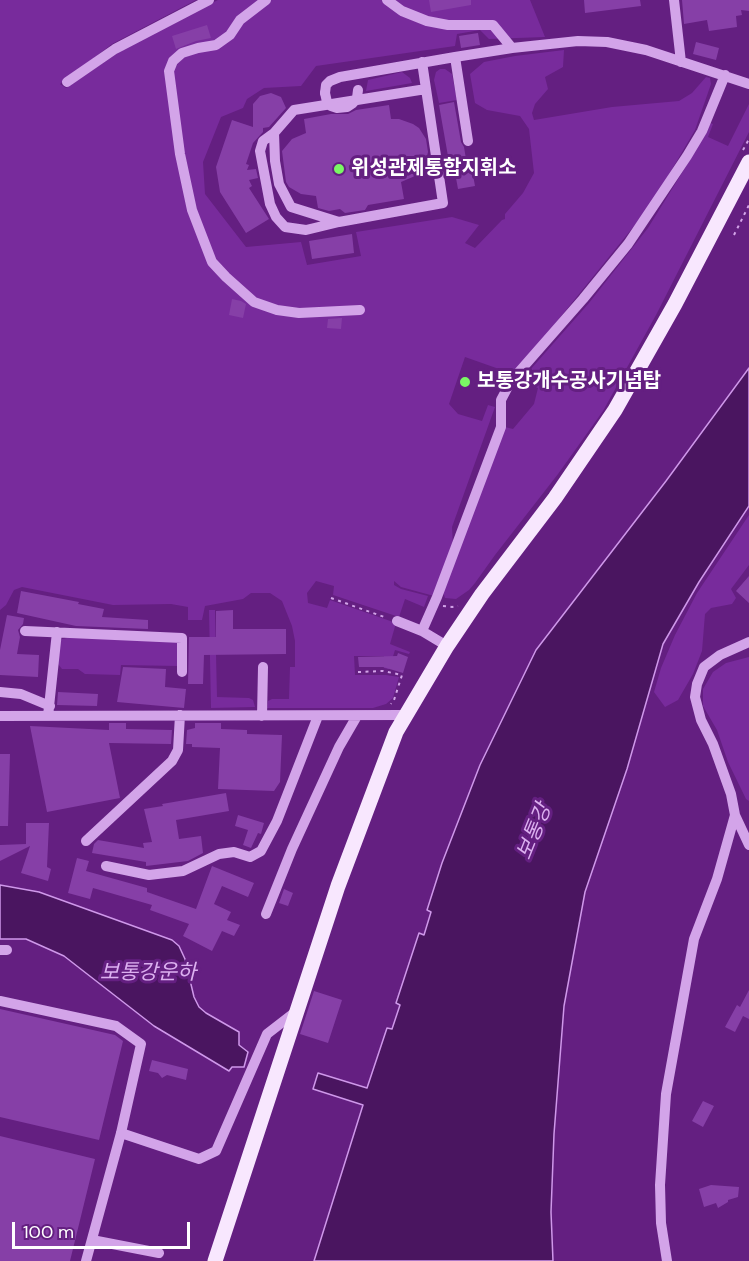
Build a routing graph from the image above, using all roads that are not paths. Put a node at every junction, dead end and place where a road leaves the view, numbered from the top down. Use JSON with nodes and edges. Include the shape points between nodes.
{"nodes":[{"id":1,"x":209,"y":0,"type":"edge"},
{"id":2,"x":266,"y":0,"type":"edge"},
{"id":3,"x":387,"y":0,"type":"edge"},
{"id":4,"x":674,"y":0,"type":"edge"},
{"id":5,"x":512,"y":48,"type":"junction"},
{"id":6,"x":455,"y":57,"type":"junction"},
{"id":7,"x":681,"y":62,"type":"junction"},
{"id":8,"x":422,"y":63,"type":"junction"},
{"id":9,"x":357,"y":75,"type":"junction"},
{"id":10,"x":725,"y":75,"type":"junction"},
{"id":11,"x":67,"y":82,"type":"dead end"},
{"id":12,"x":749,"y":84,"type":"edge"},
{"id":13,"x":426,"y":89,"type":"junction"},
{"id":14,"x":274,"y":133,"type":"junction"},
{"id":15,"x":468,"y":141,"type":"dead end"},
{"id":16,"x":744,"y":160,"type":"edge"},
{"id":17,"x":339,"y":222,"type":"junction"},
{"id":18,"x":360,"y":310,"type":"dead end"},
{"id":19,"x":397,"y":621,"type":"road end"},
{"id":20,"x":25,"y":631,"type":"dead end"},
{"id":21,"x":422,"y":631,"type":"junction"},
{"id":22,"x":57,"y":632,"type":"junction"},
{"id":23,"x":749,"y":642,"type":"edge"},
{"id":24,"x":447,"y":646,"type":"junction"},
{"id":25,"x":262,"y":667,"type":"dead end"},
{"id":26,"x":182,"y":672,"type":"dead end"},
{"id":27,"x":0,"y":693,"type":"edge"},
{"id":28,"x":49,"y":711,"type":"junction"},
{"id":29,"x":180,"y":715,"type":"junction"},
{"id":30,"x":0,"y":716,"type":"edge"},
{"id":31,"x":262,"y":716,"type":"junction"},
{"id":32,"x":318,"y":716,"type":"junction"},
{"id":33,"x":357,"y":716,"type":"junction"},
{"id":34,"x":405,"y":716,"type":"junction"},
{"id":35,"x":735,"y":815,"type":"junction"},
{"id":36,"x":86,"y":841,"type":"dead end"},
{"id":37,"x":749,"y":845,"type":"edge"},
{"id":38,"x":106,"y":866,"type":"dead end"},
{"id":39,"x":266,"y":914,"type":"dead end"},
{"id":40,"x":0,"y":1001,"type":"edge"},
{"id":41,"x":298,"y":1010,"type":"junction"},
{"id":42,"x":121,"y":1133,"type":"junction"},
{"id":43,"x":92,"y":1240,"type":"junction"},
{"id":44,"x":159,"y":1253,"type":"dead end"},
{"id":45,"x":86,"y":1261,"type":"edge"},
{"id":46,"x":215,"y":1261,"type":"edge"},
{"id":47,"x":667,"y":1261,"type":"edge"}],
"edges":[{"from":1,"to":11,"type":"street","via":[[115,49]]},
{"from":2,"to":18,"type":"street","via":[[216,45],[182,53],[173,61],[170,71],[180,154],[192,210],[212,262],[254,302],[299,313]]},
{"from":3,"to":5,"type":"street","via":[[428,21],[493,25]]},
{"from":4,"to":7,"type":"street"},
{"from":5,"to":6,"type":"street"},
{"from":5,"to":7,"type":"street","via":[[607,42]]},
{"from":6,"to":8,"type":"street"},
{"from":6,"to":15,"type":"street"},
{"from":7,"to":10,"type":"street"},
{"from":8,"to":9,"type":"street"},
{"from":8,"to":13,"type":"street"},
{"from":9,"to":9,"type":"street","bridge":true,"via":[[340,77],[326,85],[331,106],[347,107],[353,103],[357,98]]},
{"from":10,"to":12,"type":"street"},
{"from":10,"to":21,"type":"street","via":[[702,131],[641,225],[583,300],[511,381],[501,400],[501,427]]},
{"from":13,"to":14,"type":"street","via":[[294,110]]},
{"from":13,"to":17,"type":"street","via":[[443,203]]},
{"from":14,"to":17,"type":"street","via":[[279,184],[291,207]]},
{"from":14,"to":17,"type":"street","via":[[263,141],[260,151],[276,217],[285,227],[306,230]]},
{"from":16,"to":24,"type":"main road","via":[[675,304],[615,410],[579,466]]},
{"from":19,"to":21,"type":"street"},
{"from":20,"to":22,"type":"street"},
{"from":21,"to":24,"type":"street"},
{"from":22,"to":26,"type":"street","via":[[182,638]]},
{"from":22,"to":28,"type":"street"},
{"from":23,"to":35,"type":"street","via":[[704,667],[695,697]]},
{"from":24,"to":34,"type":"main road"},
{"from":25,"to":31,"type":"street"},
{"from":27,"to":28,"type":"street","via":[[21,694]]},
{"from":28,"to":29,"type":"street"},
{"from":28,"to":30,"type":"street"},
{"from":29,"to":31,"type":"street"},
{"from":29,"to":36,"type":"street","via":[[178,750],[172,761]]},
{"from":31,"to":32,"type":"street"},
{"from":32,"to":33,"type":"street"},
{"from":32,"to":38,"type":"street","via":[[277,821],[261,851],[250,857],[234,852],[219,854],[183,871],[149,875]]},
{"from":33,"to":34,"type":"street"},
{"from":33,"to":39,"type":"street","via":[[334,757]]},
{"from":34,"to":41,"type":"main road","via":[[338,886]]},
{"from":35,"to":37,"type":"street"},
{"from":35,"to":47,"type":"street","via":[[717,879],[694,939],[666,1094],[660,1185]]},
{"from":40,"to":42,"type":"street","via":[[116,1026],[141,1044]]},
{"from":41,"to":42,"type":"street","via":[[267,1034],[216,1151],[199,1159]]},
{"from":41,"to":46,"type":"main road"},
{"from":42,"to":43,"type":"street"},
{"from":43,"to":44,"type":"street"},
{"from":43,"to":45,"type":"street"}]}
